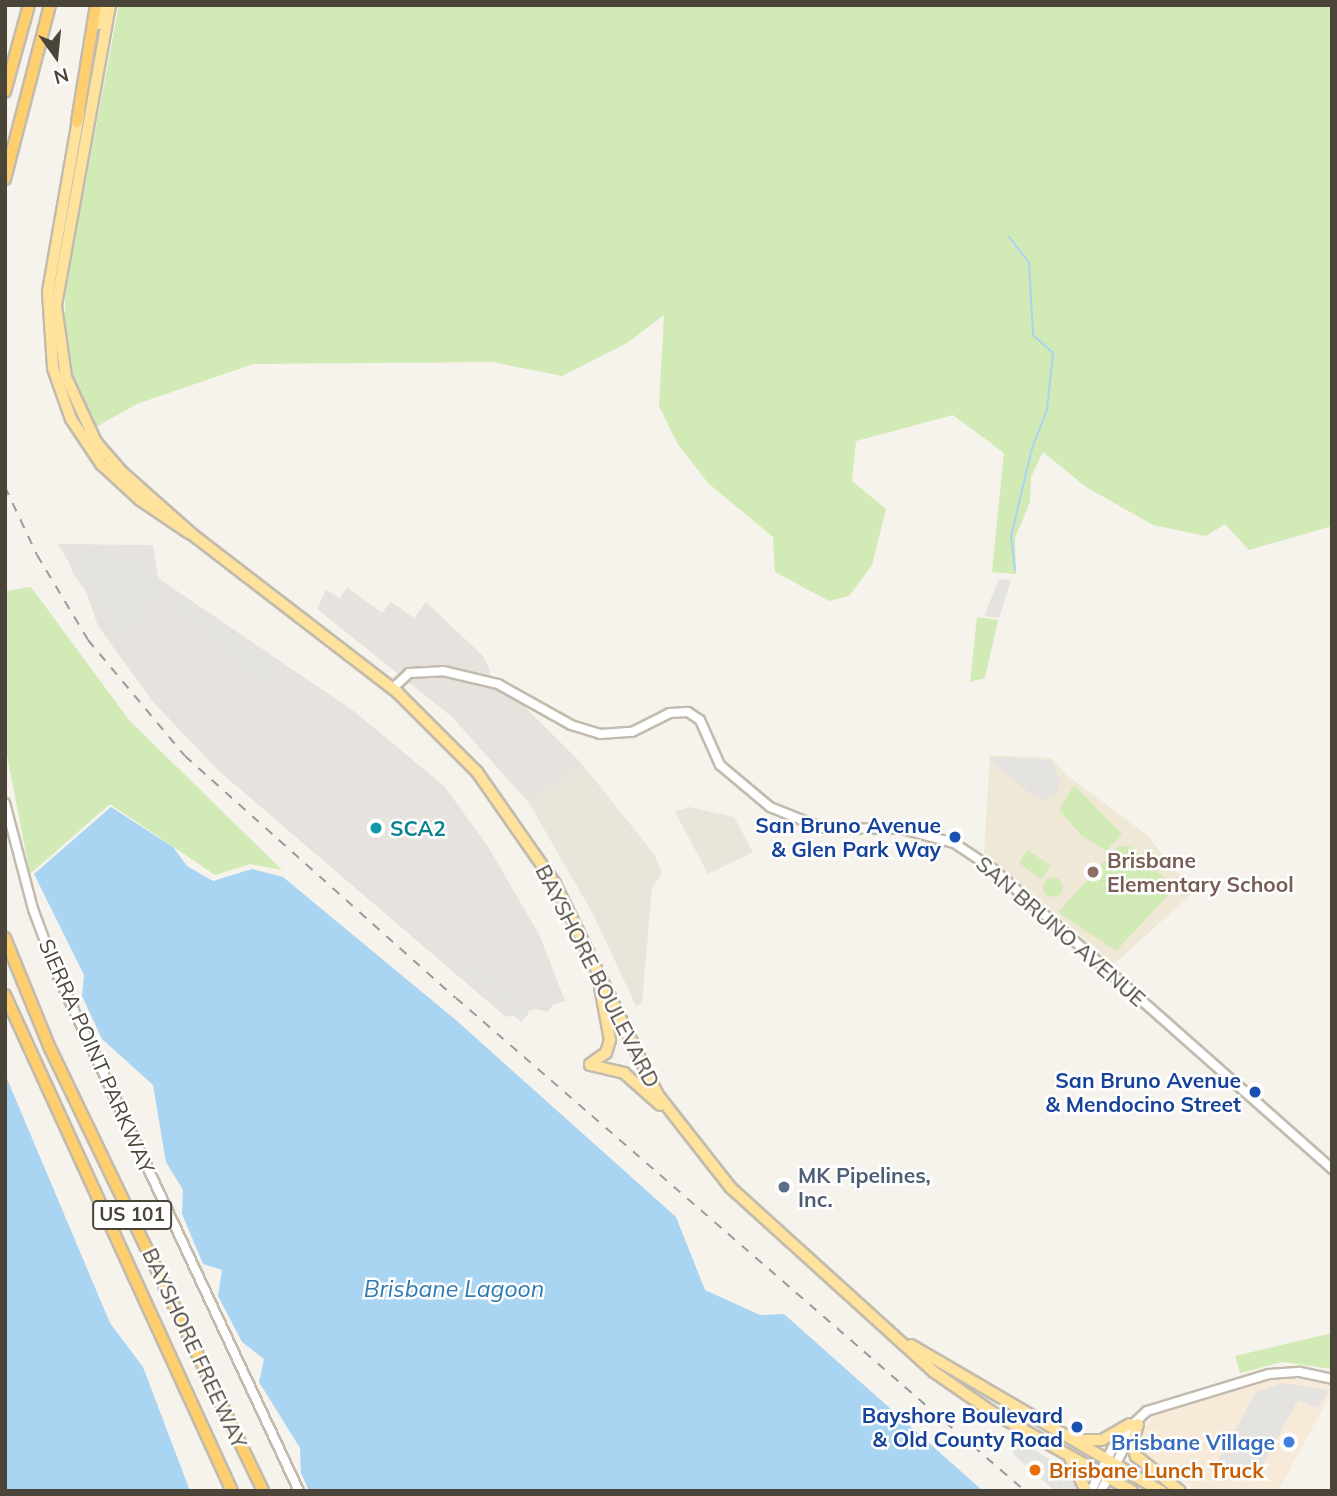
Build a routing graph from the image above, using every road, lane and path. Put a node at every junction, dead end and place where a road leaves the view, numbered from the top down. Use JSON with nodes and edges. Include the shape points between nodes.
{"nodes":[{"id":1,"x":29,"y":5,"type":"edge"},
{"id":2,"x":50,"y":5,"type":"edge"},
{"id":3,"x":96,"y":5,"type":"edge"},
{"id":4,"x":102,"y":5,"type":"edge"},
{"id":5,"x":110,"y":5,"type":"edge"},
{"id":6,"x":5,"y":92,"type":"edge"},
{"id":7,"x":77,"y":122,"type":"junction"},
{"id":8,"x":5,"y":179,"type":"edge"},
{"id":9,"x":193,"y":535,"type":"junction"},
{"id":10,"x":392,"y":688,"type":"junction"},
{"id":11,"x":5,"y":803,"type":"edge"},
{"id":12,"x":5,"y":938,"type":"edge"},
{"id":13,"x":596,"y":970,"type":"junction"},
{"id":14,"x":5,"y":995,"type":"edge"},
{"id":15,"x":672,"y":1118,"type":"junction"},
{"id":16,"x":1332,"y":1169,"type":"edge"},
{"id":17,"x":904,"y":1342,"type":"junction"},
{"id":18,"x":1332,"y":1378,"type":"edge"},
{"id":19,"x":1134,"y":1424,"type":"junction"},
{"id":20,"x":1071,"y":1440,"type":"junction"},
{"id":21,"x":1070,"y":1457,"type":"junction"},
{"id":22,"x":1111,"y":1462,"type":"junction"},
{"id":23,"x":1104,"y":1475,"type":"junction"},
{"id":24,"x":232,"y":1491,"type":"edge"},
{"id":25,"x":262,"y":1491,"type":"edge"},
{"id":26,"x":299,"y":1491,"type":"edge"},
{"id":27,"x":1089,"y":1491,"type":"edge"},
{"id":28,"x":1101,"y":1491,"type":"edge"},
{"id":29,"x":1132,"y":1491,"type":"edge"},
{"id":30,"x":1161,"y":1491,"type":"edge"},
{"id":31,"x":1180,"y":1491,"type":"edge"}],
"edges":[{"from":1,"to":6,"type":"highway"},
{"from":2,"to":8,"type":"highway"},
{"from":3,"to":7,"type":"highway"},
{"from":4,"to":7,"type":"main road","name":"BAYSHORE BOULEVARD"},
{"from":5,"to":9,"type":"main road","name":"BAYSHORE BOULEVARD","via":[[59,278],[58,346],[71,393],[96,442],[122,472]]},
{"from":7,"to":9,"type":"main road","name":"BAYSHORE BOULEVARD","via":[[47,292],[47,338],[57,383],[75,425],[101,464],[171,524]]},
{"from":9,"to":10,"type":"main road","name":"BAYSHORE BOULEVARD"},
{"from":10,"to":13,"type":"main road","name":"BAYSHORE BOULEVARD","via":[[455,748],[509,812],[555,884]]},
{"from":10,"to":16,"type":"street","name":"SAN BRUNO AVENUE","via":[[409,673],[443,671],[498,684],[571,725],[600,734],[632,732],[670,713],[688,712],[699,720],[724,770],[769,807],[822,828],[902,829],[954,843],[993,869]]},
{"from":11,"to":26,"type":"street","name":"SIERRA POINT PARKWAY","via":[[29,896],[57,974]]},
{"from":12,"to":25,"type":"highway","name":"BAYSHORE FREEWAY","number":"US 101","via":[[50,1048]]},
{"from":13,"to":15,"type":"main road","name":"BAYSHORE BOULEVARD","via":[[633,1050]]},
{"from":13,"to":15,"type":"main road","via":[[610,1040],[606,1053],[590,1064],[624,1073]]},
{"from":14,"to":24,"type":"highway","name":"BAYSHORE FREEWAY","number":"US 101"},
{"from":15,"to":17,"type":"main road","name":"BAYSHORE BOULEVARD","via":[[752,1210]]},
{"from":17,"to":20,"type":"main road","name":"BAYSHORE BOULEVARD"},
{"from":17,"to":21,"type":"main road","name":"BAYSHORE BOULEVARD","via":[[934,1372],[972,1399]]},
{"from":18,"to":19,"type":"street","via":[[1300,1372],[1269,1374],[1147,1411]]},
{"from":19,"to":20,"type":"main road","via":[[1102,1440]]},
{"from":19,"to":22,"type":"street"},
{"from":19,"to":31,"type":"main road","via":[[1136,1456]]},
{"from":20,"to":22,"type":"main road","name":"BAYSHORE BOULEVARD"},
{"from":21,"to":23,"type":"main road","name":"BAYSHORE BOULEVARD"},
{"from":21,"to":27,"type":"main road"},
{"from":22,"to":23,"type":"street"},
{"from":22,"to":30,"type":"main road","name":"BAYSHORE BOULEVARD"},
{"from":23,"to":27,"type":"street"},
{"from":23,"to":28,"type":"street"},
{"from":23,"to":29,"type":"main road","name":"BAYSHORE BOULEVARD"}]}
